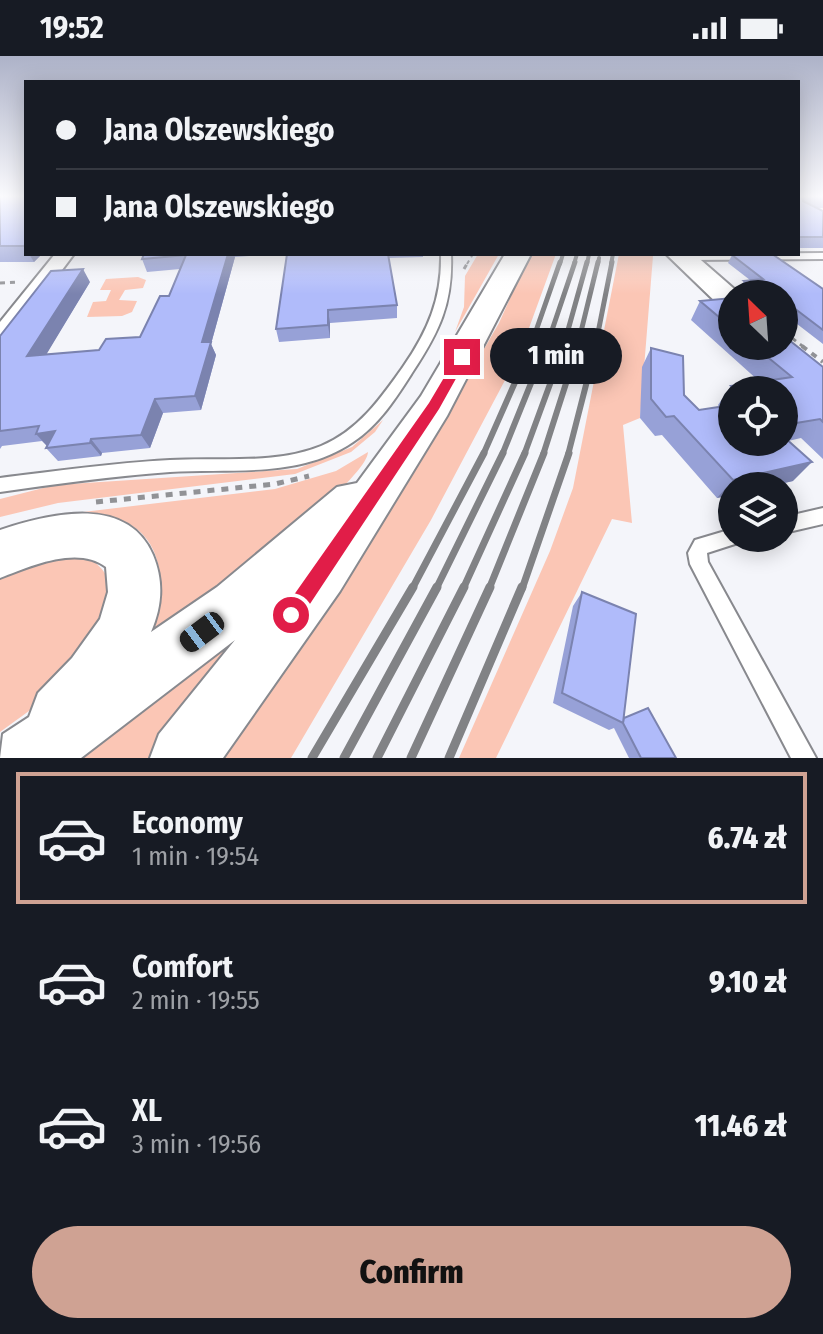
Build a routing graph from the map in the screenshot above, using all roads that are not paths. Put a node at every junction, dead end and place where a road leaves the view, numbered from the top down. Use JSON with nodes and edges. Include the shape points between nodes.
{"nodes":[{"id":1,"x":63,"y":256,"type":"edge"},
{"id":2,"x":446,"y":256,"type":"edge"},
{"id":3,"x":681,"y":256,"type":"edge"},
{"id":4,"x":823,"y":256,"type":"edge"},
{"id":5,"x":513,"y":260,"type":"edge"},
{"id":6,"x":718,"y":289,"type":"edge"},
{"id":7,"x":0,"y":337,"type":"edge"},
{"id":8,"x":404,"y":452,"type":"junction"},
{"id":9,"x":0,"y":485,"type":"edge"},
{"id":10,"x":823,"y":516,"type":"edge"},
{"id":11,"x":798,"y":522,"type":"edge"},
{"id":12,"x":718,"y":541,"type":"edge"},
{"id":13,"x":0,"y":554,"type":"edge"},
{"id":14,"x":12,"y":758,"type":"edge"},
{"id":15,"x":27,"y":758,"type":"edge"},
{"id":16,"x":183,"y":758,"type":"edge"},
{"id":17,"x":804,"y":758,"type":"edge"}],
"edges":[{"from":1,"to":7,"type":"street"},
{"from":2,"to":9,"type":"lane","via":[[445,301],[434,331],[393,391],[347,440],[294,460],[103,472]]},
{"from":3,"to":4,"type":"lane"},
{"from":3,"to":6,"type":"main road"},
{"from":5,"to":8,"type":"main road"},
{"from":8,"to":15,"type":"main road","via":[[236,606]]},
{"from":8,"to":16,"type":"main road","via":[[313,585]]},
{"from":10,"to":11,"type":"lane"},
{"from":12,"to":17,"type":"lane","via":[[701,546],[699,564]]},
{"from":13,"to":14,"type":"main road","via":[[38,541],[91,535],[123,549],[135,592],[109,658],[79,696]]}]}
